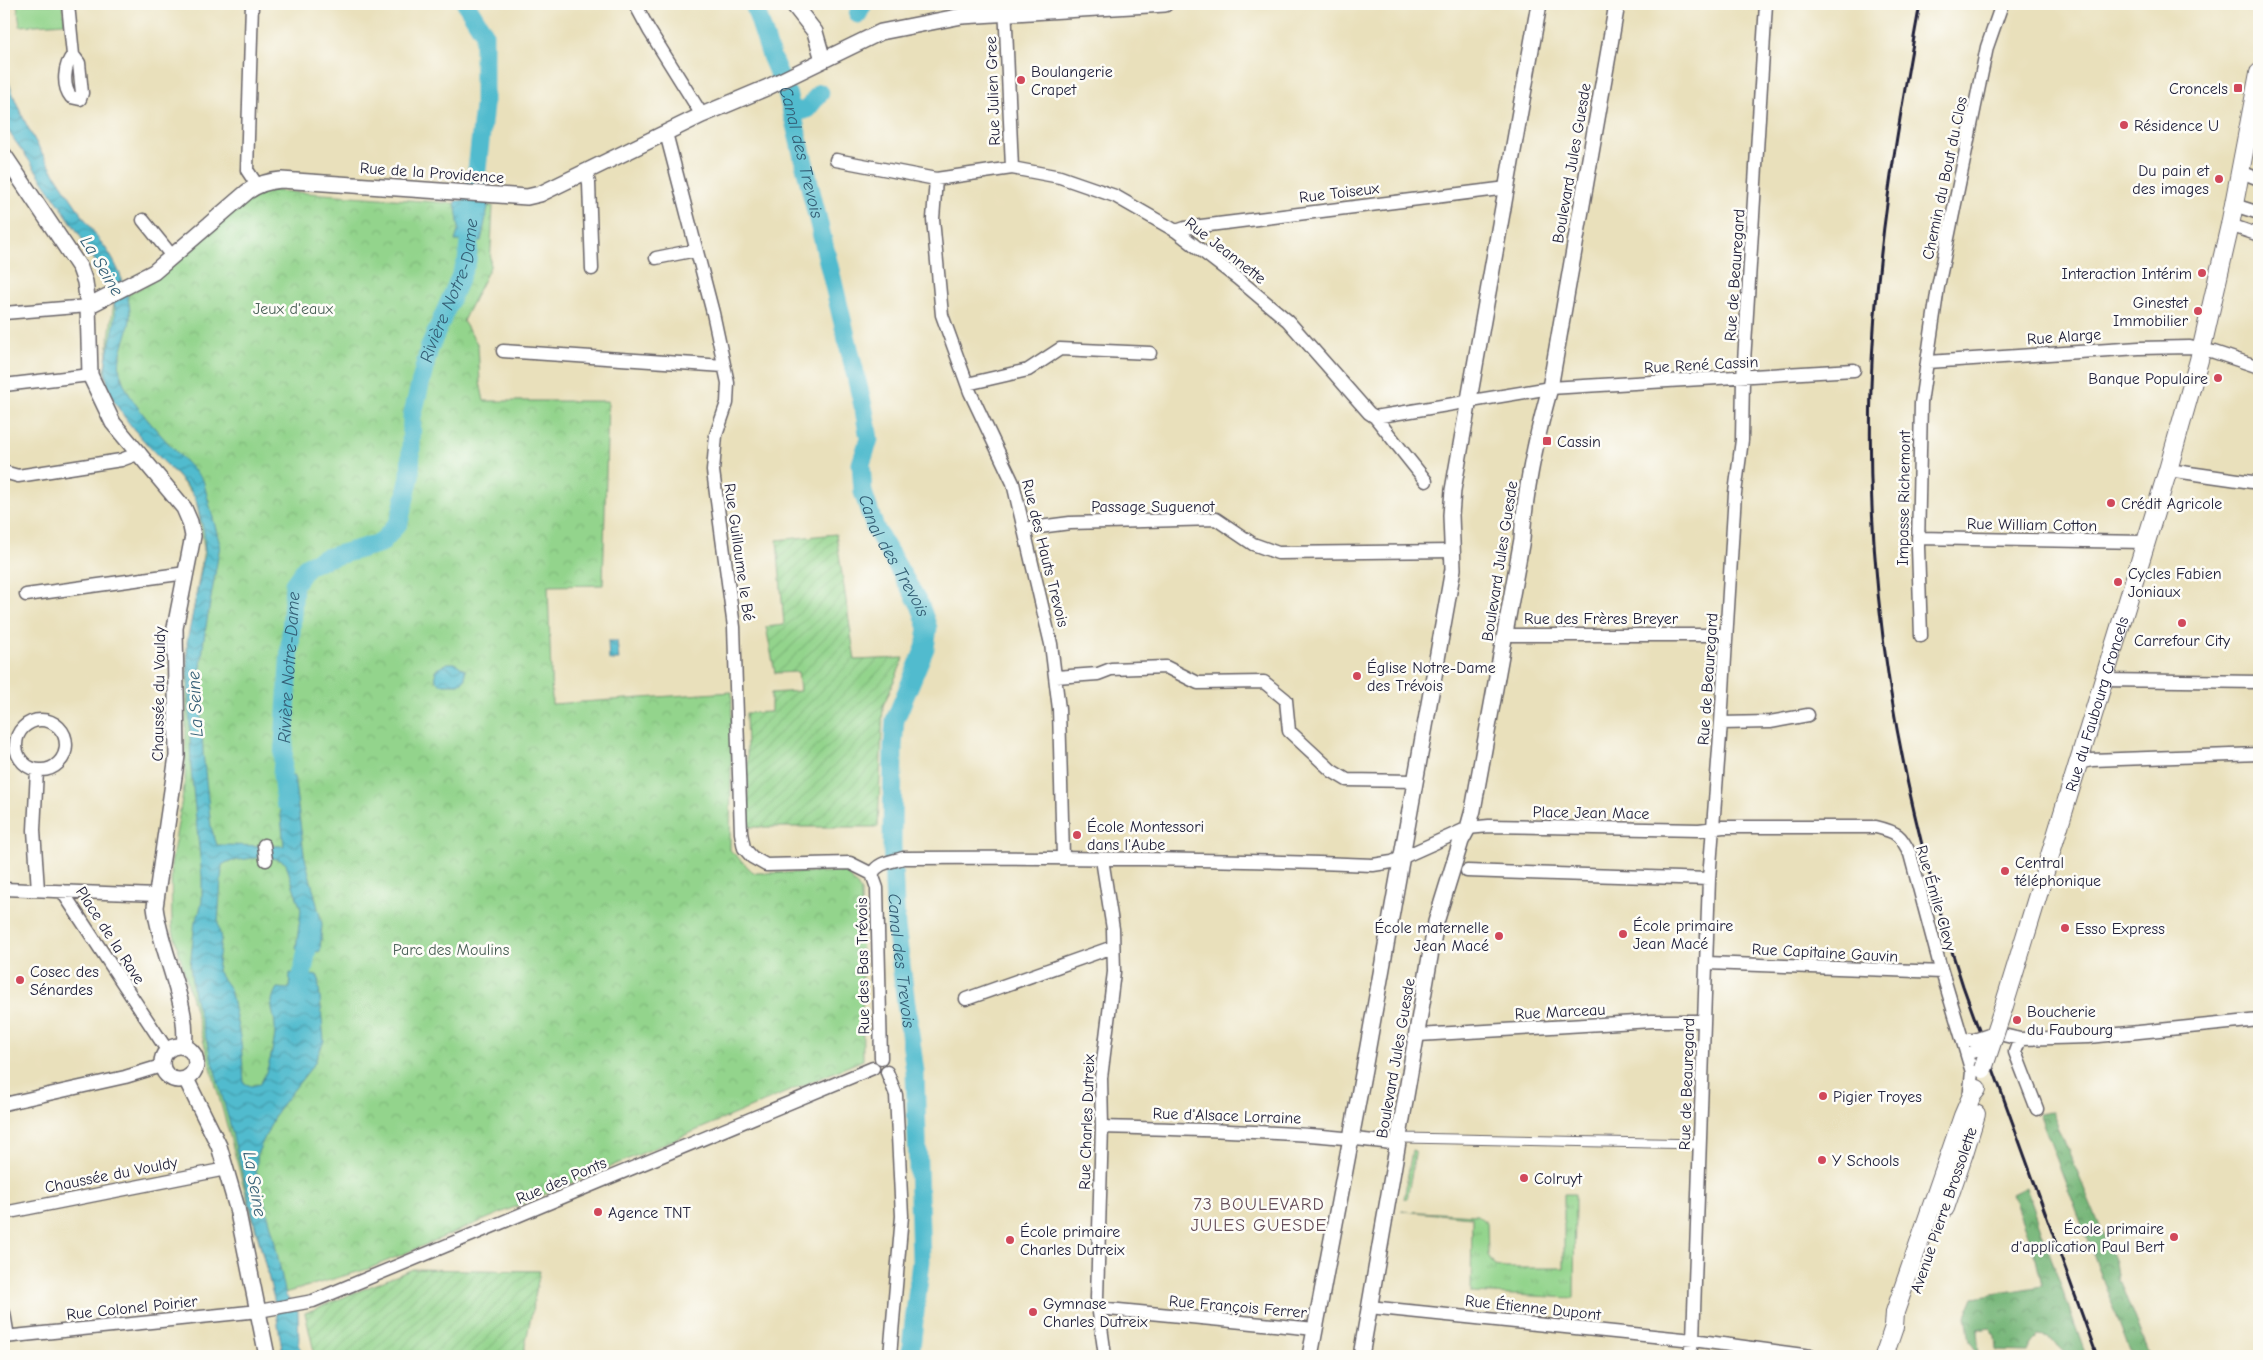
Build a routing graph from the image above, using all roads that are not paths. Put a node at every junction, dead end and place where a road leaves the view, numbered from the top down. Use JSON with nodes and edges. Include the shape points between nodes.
{"nodes":[{"id":1,"x":68,"y":4,"type":"edge"},
{"id":2,"x":252,"y":4,"type":"edge"},
{"id":3,"x":635,"y":4,"type":"edge"},
{"id":4,"x":793,"y":4,"type":"edge"},
{"id":5,"x":1165,"y":4,"type":"edge"},
{"id":6,"x":1539,"y":4,"type":"edge"},
{"id":7,"x":1617,"y":4,"type":"edge"},
{"id":8,"x":1766,"y":4,"type":"edge"},
{"id":9,"x":2002,"y":4,"type":"edge"},
{"id":10,"x":1005,"y":9,"type":"edge"},
{"id":11,"x":74,"y":55,"type":"dead end"},
{"id":12,"x":823,"y":60,"type":"junction"},
{"id":13,"x":2259,"y":73,"type":"edge"},
{"id":14,"x":702,"y":115,"type":"junction"},
{"id":15,"x":666,"y":133,"type":"junction"},
{"id":16,"x":4,"y":155,"type":"edge"},
{"id":17,"x":836,"y":160,"type":"dead end"},
{"id":18,"x":1012,"y":168,"type":"junction"},
{"id":19,"x":586,"y":171,"type":"junction"},
{"id":20,"x":2241,"y":172,"type":"junction"},
{"id":21,"x":2259,"y":178,"type":"edge"},
{"id":22,"x":936,"y":179,"type":"junction"},
{"id":23,"x":257,"y":185,"type":"junction"},
{"id":24,"x":1507,"y":188,"type":"junction"},
{"id":25,"x":2234,"y":205,"type":"junction"},
{"id":26,"x":2259,"y":213,"type":"edge"},
{"id":27,"x":143,"y":220,"type":"dead end"},
{"id":28,"x":2230,"y":225,"type":"junction"},
{"id":29,"x":1176,"y":231,"type":"junction"},
{"id":30,"x":2259,"y":235,"type":"edge"},
{"id":31,"x":696,"y":250,"type":"junction"},
{"id":32,"x":172,"y":256,"type":"junction"},
{"id":33,"x":656,"y":258,"type":"dead end"},
{"id":34,"x":592,"y":269,"type":"dead end"},
{"id":35,"x":88,"y":306,"type":"junction"},
{"id":36,"x":4,"y":313,"type":"edge"},
{"id":37,"x":2202,"y":349,"type":"junction"},
{"id":38,"x":503,"y":351,"type":"dead end"},
{"id":39,"x":1150,"y":352,"type":"dead end"},
{"id":40,"x":1928,"y":362,"type":"junction"},
{"id":41,"x":724,"y":366,"type":"junction"},
{"id":42,"x":2259,"y":367,"type":"edge"},
{"id":43,"x":1854,"y":370,"type":"dead end"},
{"id":44,"x":90,"y":375,"type":"junction"},
{"id":45,"x":1743,"y":378,"type":"junction"},
{"id":46,"x":967,"y":384,"type":"junction"},
{"id":47,"x":4,"y":385,"type":"edge"},
{"id":48,"x":1550,"y":388,"type":"junction"},
{"id":49,"x":1468,"y":402,"type":"junction"},
{"id":50,"x":1375,"y":417,"type":"junction"},
{"id":51,"x":140,"y":453,"type":"junction"},
{"id":52,"x":2168,"y":470,"type":"junction"},
{"id":53,"x":4,"y":472,"type":"edge"},
{"id":54,"x":1426,"y":481,"type":"dead end"},
{"id":55,"x":2259,"y":483,"type":"edge"},
{"id":56,"x":1024,"y":528,"type":"junction"},
{"id":57,"x":1918,"y":538,"type":"junction"},
{"id":58,"x":2145,"y":542,"type":"junction"},
{"id":59,"x":1453,"y":551,"type":"junction"},
{"id":60,"x":186,"y":573,"type":"junction"},
{"id":61,"x":26,"y":595,"type":"dead end"},
{"id":62,"x":1726,"y":634,"type":"junction"},
{"id":63,"x":1505,"y":635,"type":"junction"},
{"id":64,"x":1921,"y":636,"type":"dead end"},
{"id":65,"x":1056,"y":678,"type":"junction"},
{"id":66,"x":2103,"y":680,"type":"junction"},
{"id":67,"x":2259,"y":682,"type":"edge"},
{"id":68,"x":1808,"y":715,"type":"dead end"},
{"id":69,"x":1722,"y":723,"type":"junction"},
{"id":70,"x":2259,"y":754,"type":"edge"},
{"id":71,"x":2077,"y":763,"type":"junction"},
{"id":72,"x":37,"y":770,"type":"junction"},
{"id":73,"x":1415,"y":781,"type":"junction"},
{"id":74,"x":1468,"y":828,"type":"junction"},
{"id":75,"x":1713,"y":829,"type":"junction"},
{"id":76,"x":264,"y":845,"type":"dead end"},
{"id":77,"x":1063,"y":857,"type":"junction"},
{"id":78,"x":1400,"y":858,"type":"junction"},
{"id":79,"x":1102,"y":859,"type":"junction"},
{"id":80,"x":266,"y":860,"type":"dead end"},
{"id":81,"x":876,"y":869,"type":"junction"},
{"id":82,"x":1467,"y":871,"type":"dead end"},
{"id":83,"x":1709,"y":879,"type":"junction"},
{"id":84,"x":4,"y":889,"type":"edge"},
{"id":85,"x":38,"y":890,"type":"junction"},
{"id":86,"x":62,"y":891,"type":"junction"},
{"id":87,"x":156,"y":896,"type":"junction"},
{"id":88,"x":1113,"y":947,"type":"junction"},
{"id":89,"x":1707,"y":962,"type":"junction"},
{"id":90,"x":1942,"y":972,"type":"junction"},
{"id":91,"x":966,"y":998,"type":"dead end"},
{"id":92,"x":2259,"y":1020,"type":"edge"},
{"id":93,"x":1704,"y":1021,"type":"junction"},
{"id":94,"x":1418,"y":1035,"type":"junction"},
{"id":95,"x":2004,"y":1039,"type":"junction"},
{"id":96,"x":1967,"y":1044,"type":"junction"},
{"id":97,"x":184,"y":1046,"type":"junction"},
{"id":98,"x":167,"y":1050,"type":"junction"},
{"id":99,"x":877,"y":1063,"type":"junction"},
{"id":100,"x":161,"y":1066,"type":"junction"},
{"id":101,"x":1983,"y":1069,"type":"joint"},
{"id":102,"x":186,"y":1079,"type":"junction"},
{"id":103,"x":1974,"y":1092,"type":"junction"},
{"id":104,"x":4,"y":1104,"type":"edge"},
{"id":105,"x":2037,"y":1108,"type":"dead end"},
{"id":106,"x":1102,"y":1127,"type":"junction"},
{"id":107,"x":1350,"y":1137,"type":"junction"},
{"id":108,"x":1399,"y":1140,"type":"junction"},
{"id":109,"x":1700,"y":1144,"type":"junction"},
{"id":110,"x":226,"y":1169,"type":"junction"},
{"id":111,"x":4,"y":1214,"type":"edge"},
{"id":112,"x":1369,"y":1307,"type":"junction"},
{"id":113,"x":1098,"y":1308,"type":"junction"},
{"id":114,"x":259,"y":1311,"type":"junction"},
{"id":115,"x":4,"y":1313,"type":"edge"},
{"id":116,"x":1315,"y":1329,"type":"junction"},
{"id":117,"x":6,"y":1337,"type":"edge"},
{"id":118,"x":1694,"y":1340,"type":"junction"},
{"id":119,"x":268,"y":1356,"type":"edge"},
{"id":120,"x":890,"y":1356,"type":"edge"},
{"id":121,"x":1105,"y":1356,"type":"edge"},
{"id":122,"x":1310,"y":1356,"type":"edge"},
{"id":123,"x":1361,"y":1356,"type":"edge"},
{"id":124,"x":1689,"y":1356,"type":"edge"},
{"id":125,"x":1811,"y":1356,"type":"edge"},
{"id":126,"x":1884,"y":1356,"type":"edge"}],
"edges":[{"from":1,"to":11,"type":"street"},
{"from":2,"to":23,"type":"street","via":[[247,170]]},
{"from":3,"to":14,"type":"street"},
{"from":4,"to":12,"type":"street","via":[[815,32]]},
{"from":5,"to":10,"type":"street","name":"Rue de la Providence"},
{"from":6,"to":24,"type":"street","name":"Boulevard Jules Guesde"},
{"from":7,"to":48,"type":"street","name":"Boulevard Jules Guesde"},
{"from":8,"to":45,"type":"street","name":"Rue de Beauregard"},
{"from":9,"to":40,"type":"street","name":"Chemin du Bout du Clos","via":[[1987,47],[1938,287]]},
{"from":10,"to":12,"type":"street","name":"Rue de la Providence","via":[[881,32]]},
{"from":10,"to":18,"type":"street","name":"Rue Julien Gree"},
{"from":12,"to":14,"type":"street","name":"Rue de la Providence"},
{"from":13,"to":20,"type":"main road","name":"Rue du Faubourg Croncels"},
{"from":14,"to":15,"type":"street","name":"Rue de la Providence"},
{"from":15,"to":19,"type":"street","name":"Rue de la Providence"},
{"from":15,"to":31,"type":"street","name":"Rue Guillaume le Bé"},
{"from":16,"to":35,"type":"street","name":"Chaussée du Vouldy","via":[[80,268]]},
{"from":17,"to":22,"type":"street","name":"Rue Jeannette"},
{"from":18,"to":22,"type":"street","name":"Rue Jeannette"},
{"from":18,"to":29,"type":"street","name":"Rue Jeannette","via":[[1060,177],[1115,196]]},
{"from":19,"to":23,"type":"street","name":"Rue de la Providence","via":[[540,194],[527,196],[282,180]]},
{"from":19,"to":34,"type":"street"},
{"from":20,"to":21,"type":"street"},
{"from":20,"to":25,"type":"main road","name":"Rue du Faubourg Croncels"},
{"from":22,"to":46,"type":"street","name":"Rue des Hauts Trevois","via":[[933,219],[942,315]]},
{"from":23,"to":32,"type":"street"},
{"from":24,"to":29,"type":"street","name":"Rue Toiseux"},
{"from":24,"to":49,"type":"street","name":"Boulevard Jules Guesde"},
{"from":25,"to":26,"type":"street"},
{"from":25,"to":28,"type":"main road","name":"Rue du Faubourg Croncels"},
{"from":27,"to":32,"type":"street"},
{"from":28,"to":30,"type":"street"},
{"from":28,"to":37,"type":"main road","name":"Rue du Faubourg Croncels"},
{"from":29,"to":50,"type":"street","name":"Rue Jeannette","via":[[1288,321]]},
{"from":31,"to":33,"type":"street"},
{"from":31,"to":41,"type":"street","name":"Rue Guillaume le Bé"},
{"from":32,"to":35,"type":"street","via":[[154,272]]},
{"from":35,"to":36,"type":"street"},
{"from":35,"to":44,"type":"street","name":"Chaussée du Vouldy"},
{"from":37,"to":40,"type":"street","name":"Rue Alarge","via":[[2139,348]]},
{"from":37,"to":42,"type":"street","name":"Rue Alarge"},
{"from":37,"to":52,"type":"main road","name":"Rue du Faubourg Croncels"},
{"from":38,"to":41,"type":"street"},
{"from":39,"to":46,"type":"street","via":[[1060,348],[1028,370]]},
{"from":40,"to":57,"type":"street","name":"Impasse Richemont","via":[[1921,403]]},
{"from":41,"to":81,"type":"street","name":"Rue Guillaume le Bé","via":[[728,383],[727,403],[716,435],[713,471],[734,627],[744,848],[766,865],[850,863]]},
{"from":43,"to":45,"type":"street","name":"Rue René Cassin"},
{"from":44,"to":47,"type":"street"},
{"from":44,"to":51,"type":"street","name":"Chaussée du Vouldy","via":[[113,423]]},
{"from":45,"to":48,"type":"street","name":"Rue René Cassin"},
{"from":45,"to":62,"type":"street","name":"Rue de Beauregard","via":[[1742,440],[1735,493]]},
{"from":46,"to":56,"type":"street","name":"Rue des Hauts Trevois","via":[[1013,483]]},
{"from":48,"to":49,"type":"street","name":"Rue René Cassin"},
{"from":48,"to":63,"type":"street","name":"Boulevard Jules Guesde","via":[[1536,438]]},
{"from":49,"to":50,"type":"street","name":"Rue René Cassin"},
{"from":49,"to":59,"type":"street","name":"Boulevard Jules Guesde","via":[[1452,498]]},
{"from":50,"to":54,"type":"street","name":"Rue Jeannette"},
{"from":51,"to":53,"type":"street","via":[[121,460],[18,476]]},
{"from":51,"to":60,"type":"street","name":"Chaussée du Vouldy","via":[[174,494],[190,522],[193,536]]},
{"from":52,"to":55,"type":"street"},
{"from":52,"to":58,"type":"main road","name":"Rue du Faubourg Croncels"},
{"from":56,"to":59,"type":"street","name":"Passage Suguenot","via":[[1070,523],[1216,519],[1253,544],[1278,553]]},
{"from":56,"to":65,"type":"street","name":"Rue des Hauts Trevois"},
{"from":57,"to":58,"type":"street","name":"Rue William Cotton"},
{"from":57,"to":64,"type":"street","name":"Impasse Richemont"},
{"from":58,"to":66,"type":"main road","name":"Rue du Faubourg Croncels"},
{"from":59,"to":73,"type":"street","name":"Boulevard Jules Guesde","via":[[1453,569]]},
{"from":60,"to":61,"type":"street"},
{"from":60,"to":87,"type":"street","name":"Chaussée du Vouldy","via":[[174,643],[177,756]]},
{"from":62,"to":63,"type":"street","name":"Rue des Frères Breyer"},
{"from":62,"to":69,"type":"street","name":"Rue de Beauregard"},
{"from":63,"to":74,"type":"street","name":"Boulevard Jules Guesde"},
{"from":65,"to":73,"type":"street","via":[[1098,674],[1112,669],[1166,667],[1198,683],[1264,682],[1286,700],[1289,731],[1332,771],[1347,780]]},
{"from":65,"to":77,"type":"street","name":"Rue des Hauts Trevois"},
{"from":66,"to":67,"type":"street"},
{"from":66,"to":71,"type":"main road","name":"Rue du Faubourg Croncels"},
{"from":68,"to":69,"type":"street","via":[[1770,722]]},
{"from":69,"to":75,"type":"street","name":"Rue de Beauregard"},
{"from":70,"to":71,"type":"street"},
{"from":71,"to":95,"type":"main road","name":"Rue du Faubourg Croncels","bridge":true,"via":[[2003,1009]]},
{"from":72,"to":72,"type":"street","via":[[23,763],[16,740],[24,726],[47,721],[61,730],[66,746],[60,762],[54,767]]},
{"from":72,"to":85,"type":"street","via":[[34,830]]},
{"from":73,"to":78,"type":"street","name":"Boulevard Jules Guesde"},
{"from":74,"to":75,"type":"street","name":"Place Jean Mace"},
{"from":74,"to":78,"type":"street","name":"Place Jean Mace"},
{"from":74,"to":94,"type":"street","name":"Boulevard Jules Guesde","via":[[1436,922]]},
{"from":75,"to":83,"type":"street","name":"Rue de Beauregard"},
{"from":75,"to":90,"type":"street","name":"Rue Émile Clevy","via":[[1876,827],[1890,830],[1903,838]]},
{"from":76,"to":80,"type":"street"},
{"from":77,"to":79,"type":"street","name":"Place Jean Mace"},
{"from":77,"to":81,"type":"street","name":"Place Jean Mace","via":[[903,858]]},
{"from":78,"to":79,"type":"street","name":"Place Jean Mace","via":[[1373,865]]},
{"from":78,"to":107,"type":"street","name":"Boulevard Jules Guesde"},
{"from":79,"to":88,"type":"street","name":"Rue Charles Dutreix"},
{"from":81,"to":99,"type":"street","name":"Rue des Bas Trévois"},
{"from":82,"to":83,"type":"street"},
{"from":83,"to":89,"type":"street","name":"Rue de Beauregard"},
{"from":84,"to":85,"type":"street"},
{"from":85,"to":86,"type":"street"},
{"from":86,"to":87,"type":"street","name":"Place de la Rave"},
{"from":86,"to":98,"type":"street","name":"Place de la Rave"},
{"from":87,"to":97,"type":"street","name":"Chaussée du Vouldy","via":[[158,928],[186,1022]]},
{"from":88,"to":91,"type":"street"},
{"from":88,"to":106,"type":"street","name":"Rue Charles Dutreix","via":[[1111,1006],[1101,1078]]},
{"from":89,"to":90,"type":"street","name":"Rue Capitaine Gauvin"},
{"from":89,"to":93,"type":"street","name":"Rue de Beauregard"},
{"from":90,"to":96,"type":"street","name":"Rue Émile Clevy"},
{"from":92,"to":95,"type":"street","via":[[2089,1037]]},
{"from":93,"to":94,"type":"street","name":"Rue Marceau"},
{"from":93,"to":109,"type":"street","name":"Rue de Beauregard"},
{"from":94,"to":108,"type":"street","name":"Boulevard Jules Guesde"},
{"from":95,"to":96,"type":"street","bridge":true},
{"from":95,"to":101,"type":"main road","name":"Rue du Faubourg Croncels","bridge":true},
{"from":95,"to":105,"type":"street","via":[[2015,1052]]},
{"from":96,"to":103,"type":"street","name":"Rue Émile Clevy","via":[[1972,1072],[1970,1090]]},
{"from":97,"to":98,"type":"street"},
{"from":97,"to":102,"type":"street","via":[[191,1050],[196,1066]]},
{"from":98,"to":100,"type":"street"},
{"from":99,"to":114,"type":"street","name":"Rue des Ponts","via":[[305,1303]]},
{"from":99,"to":120,"type":"street","via":[[876,1073],[887,1072],[896,1095],[902,1216]]},
{"from":100,"to":102,"type":"street","via":[[171,1079]]},
{"from":100,"to":104,"type":"street"},
{"from":101,"to":103,"type":"main road","name":"Avenue Pierre Brossolette"},
{"from":102,"to":110,"type":"street","via":[[219,1146]]},
{"from":103,"to":126,"type":"main road","name":"Avenue Pierre Brossolette","via":[[1978,1102],[1964,1153],[1906,1315],[1894,1327]]},
{"from":106,"to":107,"type":"street","name":"Rue d'Alsace Lorraine"},
{"from":106,"to":113,"type":"street","name":"Rue Charles Dutreix"},
{"from":107,"to":108,"type":"street","name":"Rue d'Alsace Lorraine"},
{"from":107,"to":116,"type":"street","name":"Boulevard Jules Guesde"},
{"from":108,"to":109,"type":"street"},
{"from":108,"to":112,"type":"street","name":"Boulevard Jules Guesde"},
{"from":109,"to":118,"type":"street","name":"Rue de Beauregard"},
{"from":110,"to":111,"type":"street","name":"Chaussée du Vouldy"},
{"from":110,"to":114,"type":"street"},
{"from":112,"to":118,"type":"street","name":"Rue Étienne Dupont"},
{"from":112,"to":123,"type":"street","name":"Boulevard Jules Guesde"},
{"from":113,"to":116,"type":"street","name":"Rue François Ferrer"},
{"from":113,"to":121,"type":"street","name":"Rue Charles Dutreix"},
{"from":114,"to":117,"type":"street","name":"Rue Colonel Poirier"},
{"from":114,"to":119,"type":"street"},
{"from":115,"to":117,"type":"street","name":"Rue Colonel Poirier"},
{"from":116,"to":122,"type":"street","name":"Boulevard Jules Guesde"},
{"from":118,"to":124,"type":"street","name":"Rue de Beauregard"},
{"from":118,"to":125,"type":"street","name":"Rue Étienne Dupont"}]}
